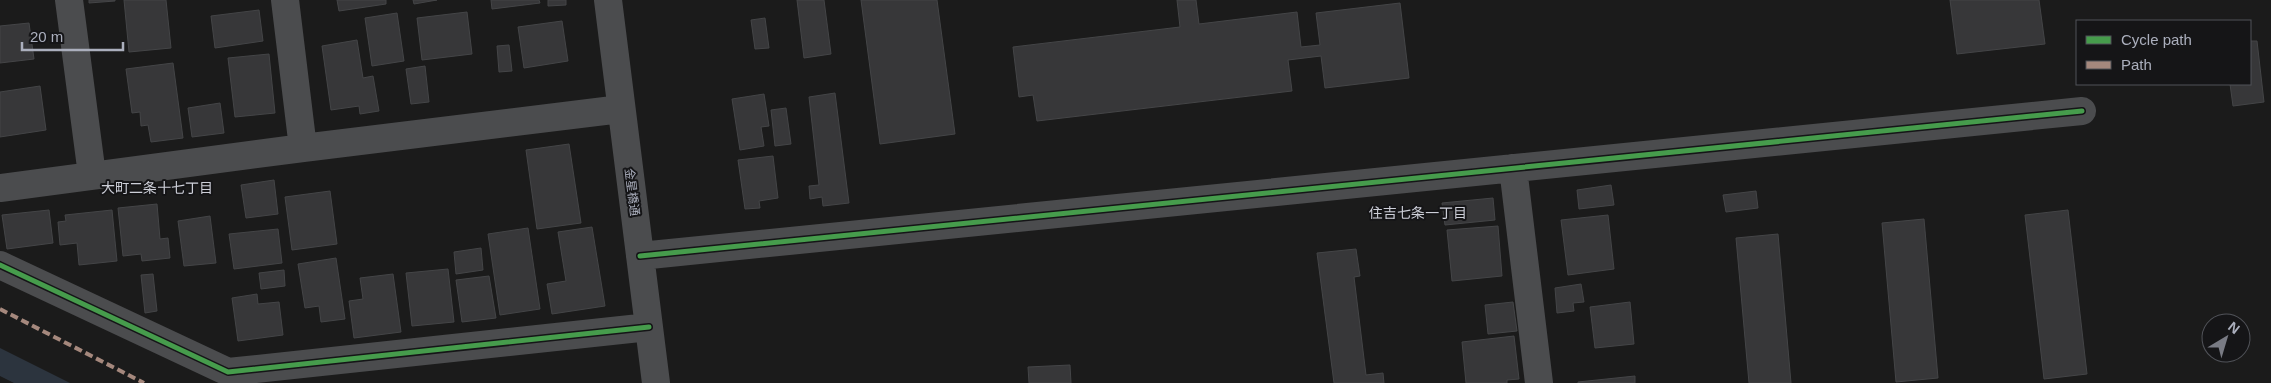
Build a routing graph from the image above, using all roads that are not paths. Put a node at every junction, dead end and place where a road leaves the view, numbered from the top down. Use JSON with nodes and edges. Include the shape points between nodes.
{"nodes":[{"id":1,"x":69,"y":0,"type":"edge"},
{"id":2,"x":285,"y":0,"type":"edge"},
{"id":3,"x":608,"y":0,"type":"edge"},
{"id":4,"x":621,"y":109,"type":"junction"},
{"id":5,"x":2082,"y":111,"type":"dead end"},
{"id":6,"x":303,"y":148,"type":"junction"},
{"id":7,"x":1513,"y":168,"type":"junction"},
{"id":8,"x":92,"y":175,"type":"junction"},
{"id":9,"x":0,"y":188,"type":"edge"},
{"id":10,"x":640,"y":256,"type":"junction"},
{"id":11,"x":0,"y":265,"type":"edge"},
{"id":12,"x":649,"y":327,"type":"junction"},
{"id":13,"x":656,"y":383,"type":"edge"},
{"id":14,"x":1539,"y":383,"type":"edge"}],
"edges":[{"from":1,"to":8,"type":"street"},
{"from":2,"to":6,"type":"street"},
{"from":3,"to":4,"type":"street","name":"金星橋通"},
{"from":4,"to":6,"type":"street"},
{"from":4,"to":10,"type":"street","name":"金星橋通"},
{"from":5,"to":7,"type":"street"},
{"from":6,"to":8,"type":"street"},
{"from":7,"to":10,"type":"street"},
{"from":7,"to":14,"type":"street"},
{"from":8,"to":9,"type":"street"},
{"from":10,"to":12,"type":"street","name":"金星橋通"},
{"from":11,"to":12,"type":"street","via":[[228,372]]},
{"from":12,"to":13,"type":"street","name":"金星橋通"}]}
